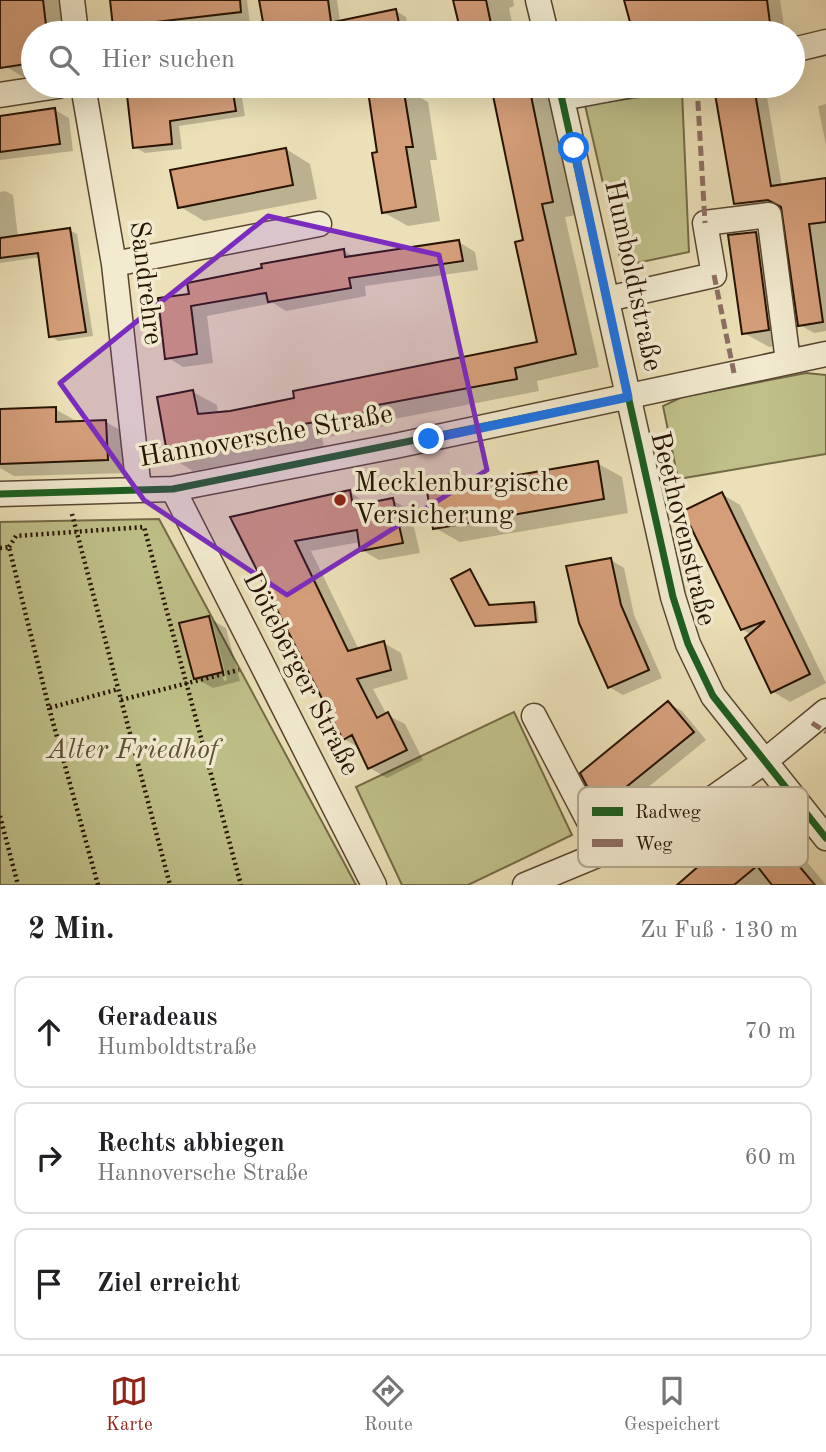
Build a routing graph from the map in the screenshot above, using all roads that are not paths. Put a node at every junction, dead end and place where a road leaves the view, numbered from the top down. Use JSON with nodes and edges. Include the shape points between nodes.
{"nodes":[{"id":1,"x":72,"y":0,"type":"edge"},
{"id":2,"x":538,"y":0,"type":"edge"},
{"id":3,"x":75,"y":21,"type":"edge"},
{"id":4,"x":543,"y":21,"type":"edge"},
{"id":5,"x":826,"y":42,"type":"edge"},
{"id":6,"x":805,"y":47,"type":"edge"},
{"id":7,"x":21,"y":92,"type":"edge"},
{"id":8,"x":0,"y":95,"type":"edge"},
{"id":9,"x":85,"y":98,"type":"edge"},
{"id":10,"x":562,"y":98,"type":"edge"},
{"id":11,"x":319,"y":223,"type":"dead end"},
{"id":12,"x":114,"y":264,"type":"junction"},
{"id":13,"x":607,"y":299,"type":"junction"},
{"id":14,"x":826,"y":354,"type":"edge"},
{"id":15,"x":788,"y":361,"type":"junction"},
{"id":16,"x":628,"y":397,"type":"junction"},
{"id":17,"x":173,"y":489,"type":"junction"},
{"id":18,"x":139,"y":490,"type":"junction"},
{"id":19,"x":0,"y":494,"type":"edge"},
{"id":20,"x":826,"y":711,"type":"edge"},
{"id":21,"x":534,"y":716,"type":"dead end"},
{"id":22,"x":764,"y":762,"type":"junction"},
{"id":23,"x":728,"y":787,"type":"edge"},
{"id":24,"x":784,"y":787,"type":"edge"},
{"id":25,"x":578,"y":800,"type":"edge"},
{"id":26,"x":808,"y":816,"type":"edge"},
{"id":27,"x":826,"y":838,"type":"edge"},
{"id":28,"x":578,"y":863,"type":"edge"},
{"id":29,"x":374,"y":885,"type":"edge"},
{"id":30,"x":525,"y":885,"type":"edge"}],
"edges":[{"from":1,"to":3,"type":"street"},
{"from":2,"to":4,"type":"street"},
{"from":5,"to":6,"type":"street"},
{"from":7,"to":8,"type":"street"},
{"from":9,"to":12,"type":"street","name":"Sandrehre"},
{"from":10,"to":13,"type":"street","name":"Humboldtstraße"},
{"from":11,"to":12,"type":"street"},
{"from":12,"to":18,"type":"street","name":"Sandrehre"},
{"from":13,"to":15,"type":"street","via":[[713,275],[705,223],[769,215]]},
{"from":13,"to":16,"type":"street","name":"Humboldtstraße"},
{"from":14,"to":15,"type":"street","name":"Hannoversche Straße"},
{"from":15,"to":16,"type":"street","name":"Hannoversche Straße"},
{"from":16,"to":17,"type":"street","name":"Hannoversche Straße"},
{"from":16,"to":22,"type":"street","name":"Beethovenstraße","via":[[688,644],[713,695]]},
{"from":17,"to":18,"type":"street","name":"Hannoversche Straße"},
{"from":17,"to":29,"type":"street","name":"Döteberger Straße"},
{"from":18,"to":19,"type":"street","name":"Hannoversche Straße"},
{"from":20,"to":22,"type":"street"},
{"from":21,"to":25,"type":"street"},
{"from":22,"to":23,"type":"street"},
{"from":22,"to":24,"type":"street","name":"Beethovenstraße"},
{"from":26,"to":27,"type":"street","name":"Beethovenstraße"},
{"from":28,"to":30,"type":"street"}]}
